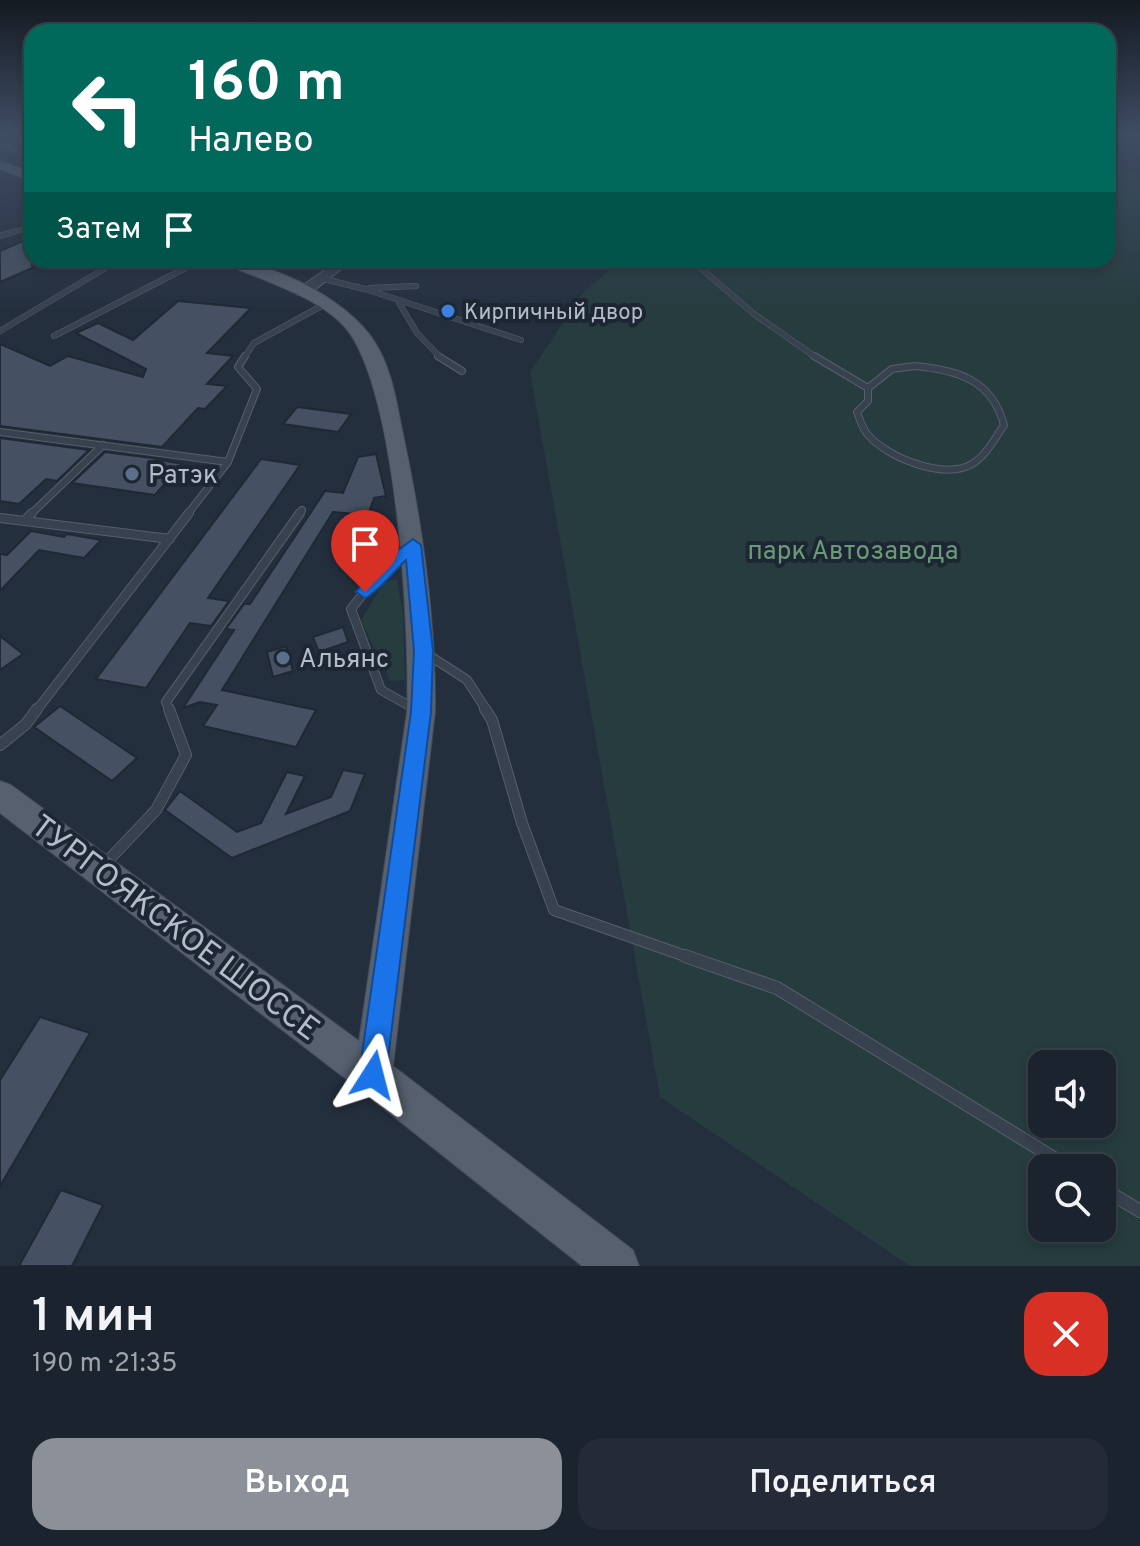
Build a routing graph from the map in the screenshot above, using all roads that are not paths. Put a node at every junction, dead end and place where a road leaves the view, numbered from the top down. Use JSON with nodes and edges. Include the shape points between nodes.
{"nodes":[{"id":1,"x":24,"y":229,"type":"edge"},
{"id":2,"x":0,"y":236,"type":"edge"},
{"id":3,"x":106,"y":268,"type":"edge"},
{"id":4,"x":186,"y":268,"type":"edge"},
{"id":5,"x":248,"y":268,"type":"edge"},
{"id":6,"x":337,"y":268,"type":"edge"},
{"id":7,"x":700,"y":268,"type":"edge"},
{"id":8,"x":324,"y":279,"type":"junction"},
{"id":9,"x":416,"y":286,"type":"dead end"},
{"id":10,"x":365,"y":289,"type":"junction"},
{"id":11,"x":303,"y":292,"type":"junction"},
{"id":12,"x":398,"y":302,"type":"junction"},
{"id":13,"x":325,"y":304,"type":"junction"},
{"id":14,"x":0,"y":331,"type":"edge"},
{"id":15,"x":54,"y":336,"type":"dead end"},
{"id":16,"x":521,"y":340,"type":"dead end"},
{"id":17,"x":462,"y":371,"type":"dead end"},
{"id":18,"x":868,"y":388,"type":"junction"},
{"id":19,"x":0,"y":432,"type":"edge"},
{"id":20,"x":103,"y":445,"type":"junction"},
{"id":21,"x":228,"y":462,"type":"junction"},
{"id":22,"x":302,"y":510,"type":"dead end"},
{"id":23,"x":0,"y":518,"type":"edge"},
{"id":24,"x":24,"y":521,"type":"junction"},
{"id":25,"x":170,"y":539,"type":"junction"},
{"id":26,"x":413,"y":545,"type":"junction"},
{"id":27,"x":423,"y":651,"type":"junction"},
{"id":28,"x":421,"y":712,"type":"junction"},
{"id":29,"x":0,"y":745,"type":"edge"},
{"id":30,"x":0,"y":795,"type":"edge"},
{"id":31,"x":100,"y":868,"type":"junction"},
{"id":32,"x":373,"y":1075,"type":"junction"},
{"id":33,"x":1047,"y":1154,"type":"edge"},
{"id":34,"x":1116,"y":1196,"type":"edge"},
{"id":35,"x":1140,"y":1211,"type":"edge"},
{"id":36,"x":617,"y":1266,"type":"edge"}],
"edges":[{"from":1,"to":2,"type":"lane"},
{"from":3,"to":14,"type":"lane"},
{"from":4,"to":15,"type":"lane"},
{"from":5,"to":11,"type":"main road"},
{"from":6,"to":8,"type":"street"},
{"from":7,"to":18,"type":"lane","via":[[777,333]]},
{"from":8,"to":10,"type":"lane"},
{"from":8,"to":11,"type":"street"},
{"from":9,"to":10,"type":"lane"},
{"from":10,"to":12,"type":"lane"},
{"from":11,"to":13,"type":"main road"},
{"from":12,"to":16,"type":"lane"},
{"from":12,"to":17,"type":"lane","via":[[423,341],[445,364]]},
{"from":13,"to":21,"type":"lane","via":[[254,343],[238,367],[257,389]]},
{"from":13,"to":26,"type":"main road","via":[[357,329],[370,348],[383,386]]},
{"from":18,"to":18,"type":"lane","via":[[892,370],[934,369],[990,393],[1004,425],[972,464],[933,467],[868,435],[857,412],[868,401]]},
{"from":19,"to":20,"type":"lane"},
{"from":20,"to":21,"type":"lane"},
{"from":20,"to":24,"type":"lane"},
{"from":21,"to":25,"type":"lane"},
{"from":22,"to":31,"type":"lane","via":[[166,702],[186,755],[156,810]]},
{"from":23,"to":24,"type":"lane"},
{"from":24,"to":25,"type":"lane"},
{"from":25,"to":29,"type":"lane","via":[[26,724]]},
{"from":26,"to":27,"type":"main road"},
{"from":26,"to":28,"type":"lane","via":[[378,575],[351,609],[381,690]]},
{"from":27,"to":28,"type":"main road"},
{"from":27,"to":33,"type":"lane","via":[[467,680],[492,720],[554,910],[777,988]]},
{"from":28,"to":32,"type":"main road"},
{"from":30,"to":31,"type":"main road","name":"ТУРГОЯКСКОЕ ШОССЕ"},
{"from":31,"to":32,"type":"main road","name":"ТУРГОЯКСКОЕ ШОССЕ"},
{"from":32,"to":36,"type":"main road","name":"ТУРГОЯКСКОЕ ШОССЕ"},
{"from":34,"to":35,"type":"lane"}]}
